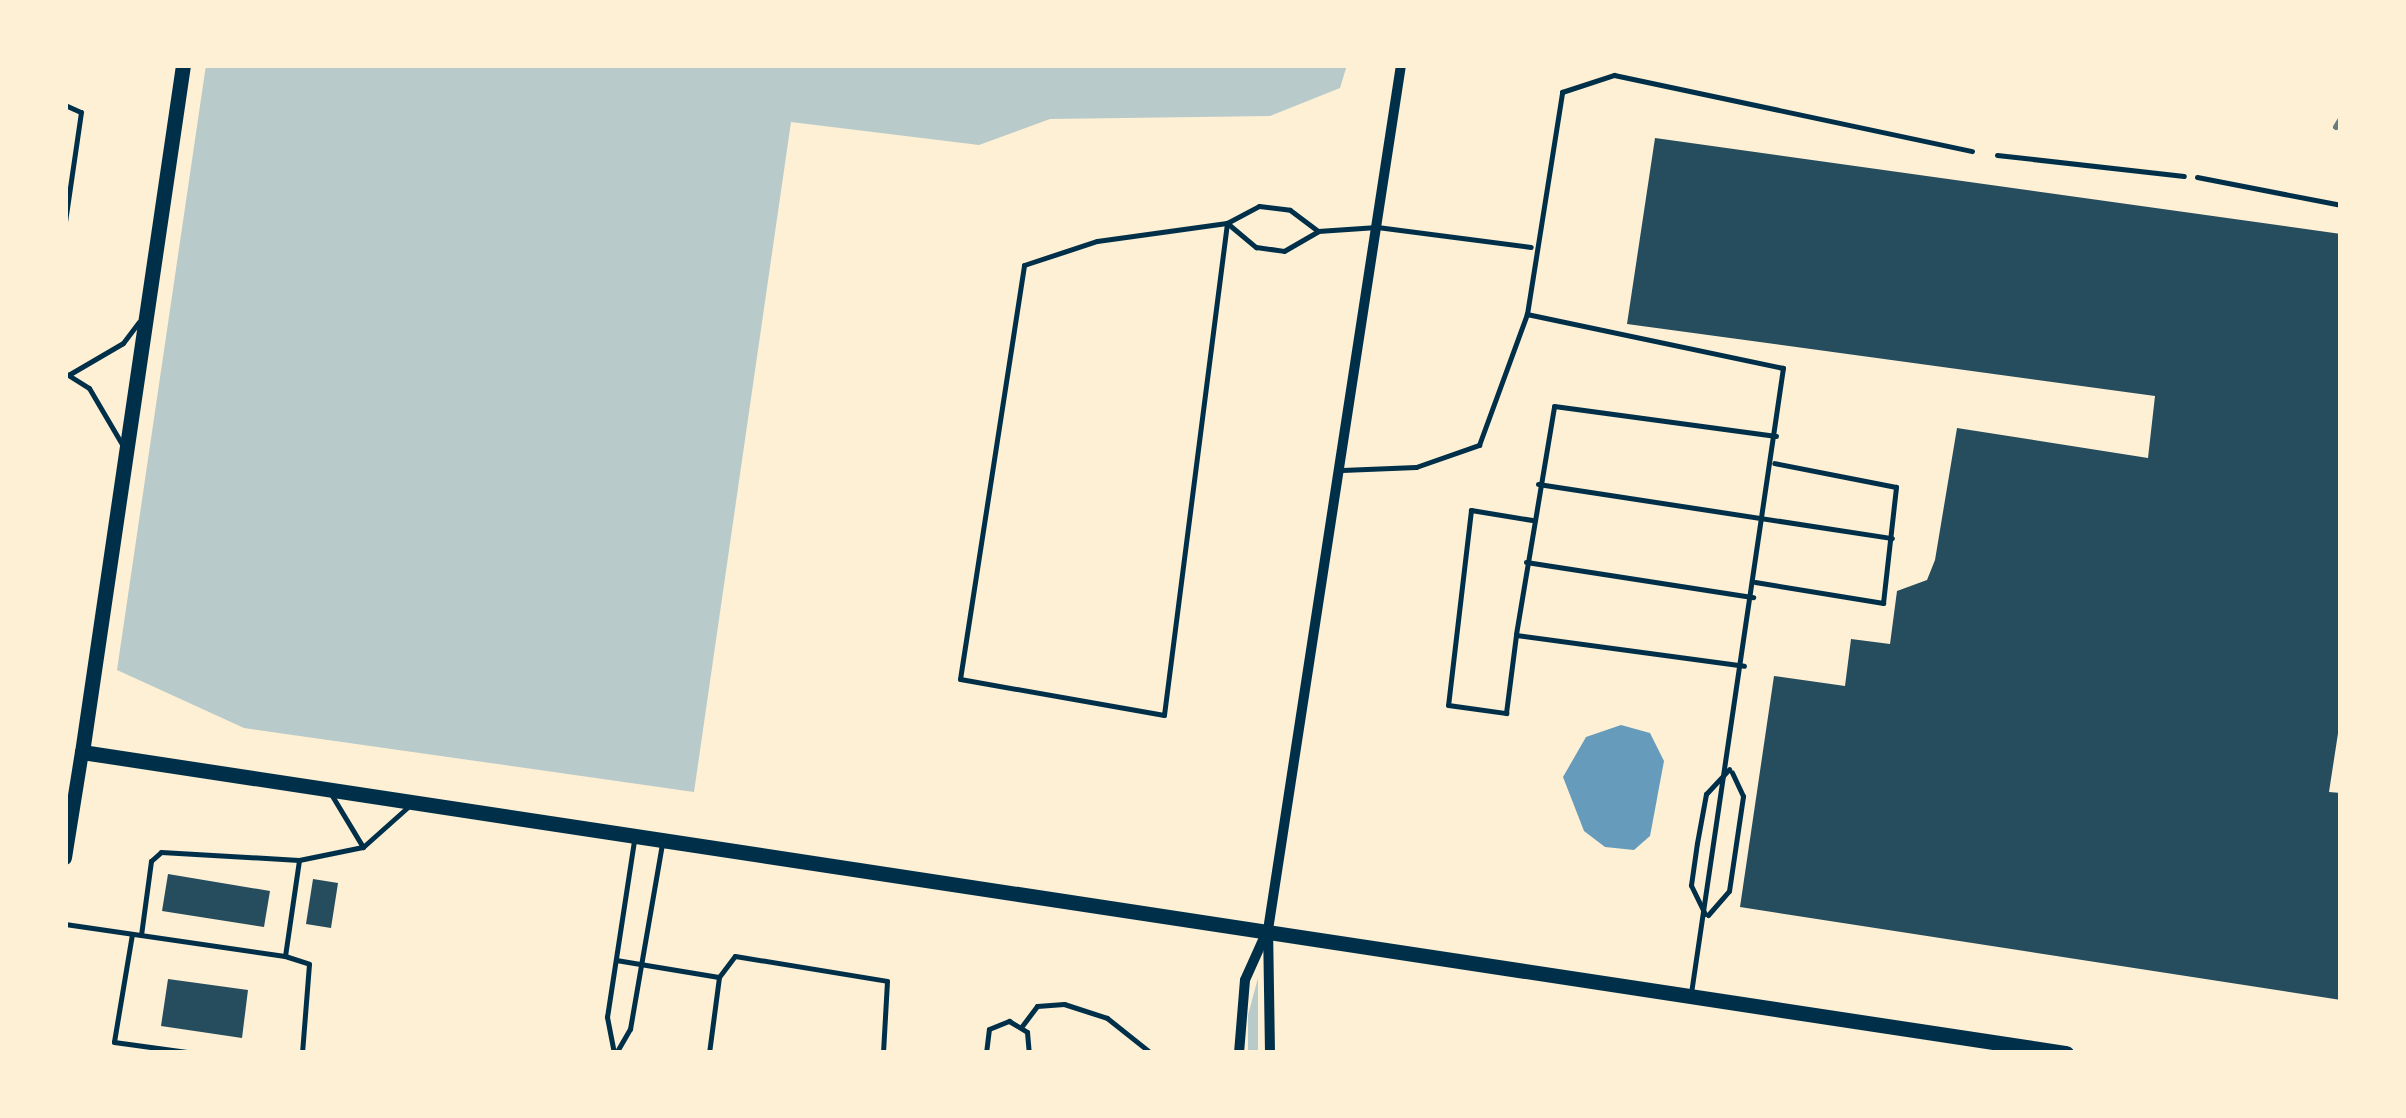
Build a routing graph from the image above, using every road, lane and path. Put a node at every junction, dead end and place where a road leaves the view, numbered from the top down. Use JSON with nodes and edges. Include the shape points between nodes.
{"nodes":[{"id":1,"x":183,"y":65,"type":"edge"},
{"id":2,"x":1401,"y":65,"type":"edge"},
{"id":3,"x":65,"y":105,"type":"edge"},
{"id":4,"x":1972,"y":151,"type":"dead end"},
{"id":5,"x":1998,"y":155,"type":"dead end"},
{"id":6,"x":2184,"y":176,"type":"dead end"},
{"id":7,"x":2198,"y":178,"type":"dead end"},
{"id":8,"x":2341,"y":205,"type":"edge"},
{"id":9,"x":65,"y":222,"type":"edge"},
{"id":10,"x":1227,"y":224,"type":"junction"},
{"id":11,"x":1377,"y":227,"type":"junction"},
{"id":12,"x":1318,"y":230,"type":"junction"},
{"id":13,"x":1531,"y":247,"type":"junction"},
{"id":14,"x":147,"y":312,"type":"junction"},
{"id":15,"x":1528,"y":314,"type":"junction"},
{"id":16,"x":68,"y":373,"type":"edge"},
{"id":17,"x":1776,"y":436,"type":"junction"},
{"id":18,"x":126,"y":453,"type":"junction"},
{"id":19,"x":1772,"y":463,"type":"junction"},
{"id":20,"x":1342,"y":470,"type":"junction"},
{"id":21,"x":1538,"y":484,"type":"junction"},
{"id":22,"x":1764,"y":517,"type":"junction"},
{"id":23,"x":1532,"y":520,"type":"junction"},
{"id":24,"x":1892,"y":538,"type":"junction"},
{"id":25,"x":1526,"y":562,"type":"junction"},
{"id":26,"x":1756,"y":582,"type":"junction"},
{"id":27,"x":1753,"y":597,"type":"junction"},
{"id":28,"x":1516,"y":635,"type":"junction"},
{"id":29,"x":1744,"y":666,"type":"junction"},
{"id":30,"x":82,"y":752,"type":"junction"},
{"id":31,"x":1730,"y":768,"type":"junction"},
{"id":32,"x":329,"y":790,"type":"junction"},
{"id":33,"x":411,"y":804,"type":"junction"},
{"id":34,"x":635,"y":837,"type":"junction"},
{"id":35,"x":663,"y":841,"type":"junction"},
{"id":36,"x":363,"y":847,"type":"junction"},
{"id":37,"x":65,"y":858,"type":"edge"},
{"id":38,"x":299,"y":860,"type":"junction"},
{"id":39,"x":1706,"y":917,"type":"junction"},
{"id":40,"x":65,"y":924,"type":"edge"},
{"id":41,"x":1268,"y":930,"type":"junction"},
{"id":42,"x":132,"y":934,"type":"junction"},
{"id":43,"x":141,"y":934,"type":"junction"},
{"id":44,"x":285,"y":956,"type":"junction"},
{"id":45,"x":616,"y":960,"type":"junction"},
{"id":46,"x":641,"y":964,"type":"junction"},
{"id":47,"x":719,"y":977,"type":"junction"},
{"id":48,"x":1691,"y":996,"type":"junction"},
{"id":49,"x":1022,"y":1026,"type":"junction"},
{"id":50,"x":194,"y":1053,"type":"edge"},
{"id":51,"x":302,"y":1053,"type":"edge"},
{"id":52,"x":615,"y":1053,"type":"edge"},
{"id":53,"x":709,"y":1053,"type":"edge"},
{"id":54,"x":883,"y":1053,"type":"edge"},
{"id":55,"x":986,"y":1053,"type":"edge"},
{"id":56,"x":1029,"y":1053,"type":"edge"},
{"id":57,"x":1151,"y":1053,"type":"edge"},
{"id":58,"x":1239,"y":1053,"type":"edge"},
{"id":59,"x":1270,"y":1053,"type":"edge"},
{"id":60,"x":2066,"y":1053,"type":"edge"}],
"edges":[{"from":1,"to":14,"type":"main road"},
{"from":2,"to":11,"type":"street"},
{"from":3,"to":9,"type":"lane","via":[[81,112]]},
{"from":4,"to":13,"type":"lane","via":[[1614,75],[1562,92]]},
{"from":5,"to":6,"type":"lane"},
{"from":7,"to":8,"type":"lane"},
{"from":10,"to":10,"type":"lane","via":[[1096,241],[1024,266],[960,679],[1164,715]]},
{"from":10,"to":12,"type":"lane","via":[[1259,206],[1290,210]]},
{"from":10,"to":12,"type":"lane","via":[[1256,246],[1284,251]]},
{"from":11,"to":12,"type":"lane"},
{"from":11,"to":13,"type":"lane"},
{"from":11,"to":20,"type":"street"},
{"from":13,"to":15,"type":"lane"},
{"from":14,"to":16,"type":"lane","via":[[123,344]]},
{"from":14,"to":18,"type":"main road"},
{"from":15,"to":17,"type":"lane","via":[[1783,368]]},
{"from":15,"to":20,"type":"lane","via":[[1479,445],[1416,466]]},
{"from":16,"to":18,"type":"lane","via":[[108,412]]},
{"from":17,"to":19,"type":"lane"},
{"from":17,"to":21,"type":"lane","via":[[1560,404],[1548,413]]},
{"from":18,"to":30,"type":"main road"},
{"from":19,"to":22,"type":"lane"},
{"from":19,"to":24,"type":"lane","via":[[1888,481],[1898,497]]},
{"from":20,"to":41,"type":"street"},
{"from":21,"to":22,"type":"lane"},
{"from":21,"to":23,"type":"lane"},
{"from":22,"to":24,"type":"lane"},
{"from":22,"to":26,"type":"lane"},
{"from":23,"to":25,"type":"lane"},
{"from":23,"to":28,"type":"lane","via":[[1472,510],[1448,705],[1506,714]]},
{"from":24,"to":26,"type":"lane","via":[[1883,603]]},
{"from":25,"to":27,"type":"lane"},
{"from":25,"to":28,"type":"lane"},
{"from":26,"to":27,"type":"lane"},
{"from":27,"to":29,"type":"lane"},
{"from":28,"to":29,"type":"lane"},
{"from":29,"to":31,"type":"lane"},
{"from":30,"to":32,"type":"main road"},
{"from":30,"to":37,"type":"main road"},
{"from":31,"to":39,"type":"lane"},
{"from":31,"to":39,"type":"lane","via":[[1743,796],[1729,891]]},
{"from":31,"to":39,"type":"lane","via":[[1706,794],[1697,843],[1691,885]]},
{"from":32,"to":33,"type":"main road"},
{"from":32,"to":36,"type":"lane"},
{"from":33,"to":34,"type":"main road"},
{"from":33,"to":36,"type":"lane"},
{"from":34,"to":35,"type":"main road"},
{"from":34,"to":45,"type":"lane"},
{"from":35,"to":41,"type":"main road"},
{"from":35,"to":46,"type":"lane"},
{"from":36,"to":38,"type":"lane"},
{"from":38,"to":43,"type":"lane","via":[[161,852],[152,861]]},
{"from":38,"to":44,"type":"lane"},
{"from":39,"to":48,"type":"lane"},
{"from":40,"to":42,"type":"lane"},
{"from":41,"to":48,"type":"main road"},
{"from":41,"to":58,"type":"street","via":[[1244,980]]},
{"from":41,"to":59,"type":"street"},
{"from":42,"to":43,"type":"lane"},
{"from":42,"to":50,"type":"lane","via":[[114,1042]]},
{"from":43,"to":44,"type":"lane"},
{"from":44,"to":51,"type":"lane","via":[[309,964]]},
{"from":45,"to":46,"type":"lane"},
{"from":45,"to":52,"type":"lane","via":[[607,1017]]},
{"from":46,"to":47,"type":"lane"},
{"from":46,"to":52,"type":"lane","via":[[630,1029]]},
{"from":47,"to":53,"type":"lane"},
{"from":47,"to":54,"type":"lane","via":[[735,956],[887,980]]},
{"from":48,"to":60,"type":"main road"},
{"from":49,"to":55,"type":"lane","via":[[994,1024]]},
{"from":49,"to":56,"type":"lane"},
{"from":49,"to":57,"type":"lane","via":[[1037,1006],[1080,1008]]}]}
